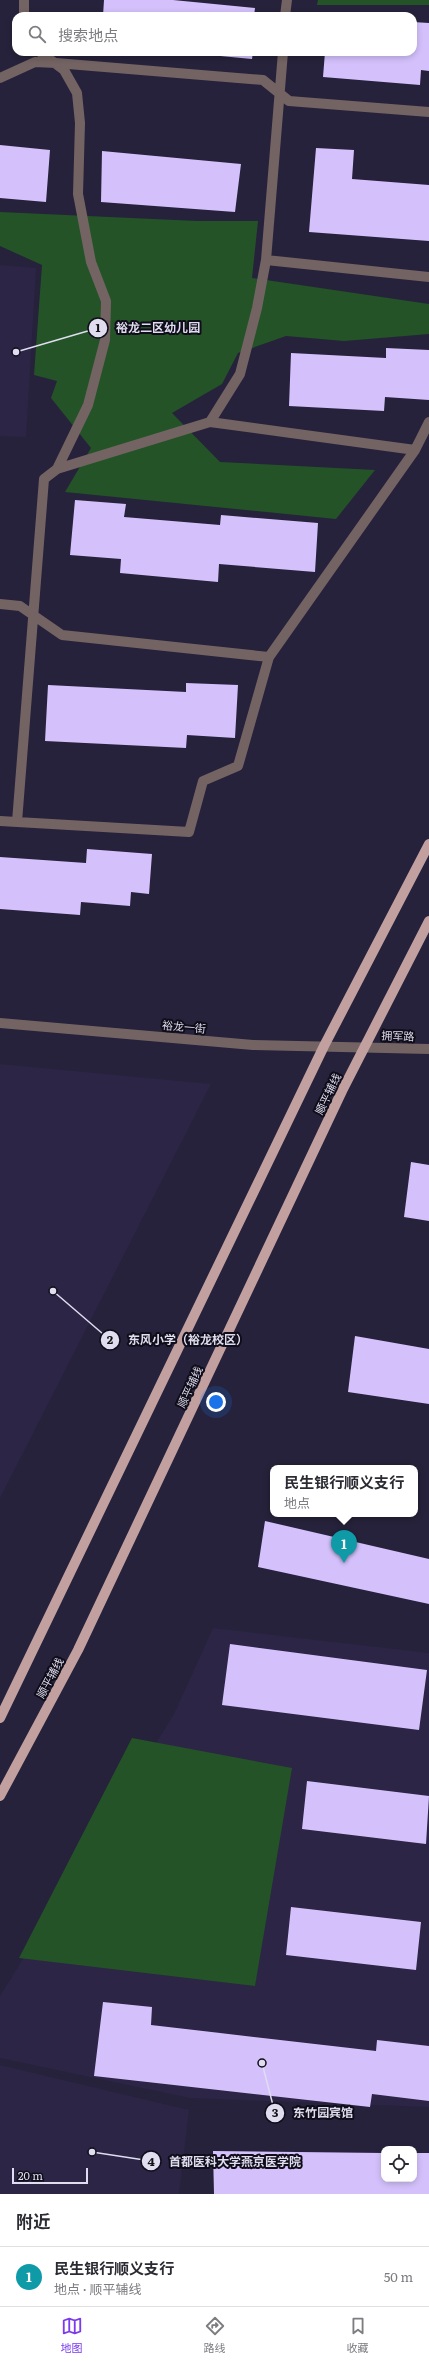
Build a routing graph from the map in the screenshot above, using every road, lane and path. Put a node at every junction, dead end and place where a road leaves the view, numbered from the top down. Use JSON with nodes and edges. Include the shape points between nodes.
{"nodes":[{"id":1,"x":24,"y":0,"type":"edge"},
{"id":2,"x":287,"y":0,"type":"edge"},
{"id":3,"x":24,"y":12,"type":"edge"},
{"id":4,"x":286,"y":12,"type":"edge"},
{"id":5,"x":46,"y":56,"type":"edge"},
{"id":6,"x":282,"y":56,"type":"edge"},
{"id":7,"x":56,"y":63,"type":"junction"},
{"id":8,"x":0,"y":78,"type":"edge"},
{"id":9,"x":279,"y":94,"type":"junction"},
{"id":10,"x":429,"y":112,"type":"edge"},
{"id":11,"x":266,"y":260,"type":"junction"},
{"id":12,"x":429,"y":277,"type":"edge"},
{"id":13,"x":210,"y":422,"type":"junction"},
{"id":14,"x":429,"y":422,"type":"edge"},
{"id":15,"x":415,"y":450,"type":"junction"},
{"id":16,"x":57,"y":469,"type":"junction"},
{"id":17,"x":0,"y":604,"type":"edge"},
{"id":18,"x":33,"y":615,"type":"junction"},
{"id":19,"x":269,"y":657,"type":"junction"},
{"id":20,"x":0,"y":821,"type":"edge"},
{"id":21,"x":17,"y":822,"type":"junction"},
{"id":22,"x":429,"y":844,"type":"edge"},
{"id":23,"x":429,"y":921,"type":"edge"},
{"id":24,"x":0,"y":1023,"type":"edge"},
{"id":25,"x":324,"y":1046,"type":"junction"},
{"id":26,"x":366,"y":1047,"type":"junction"},
{"id":27,"x":429,"y":1049,"type":"edge"},
{"id":28,"x":0,"y":1718,"type":"edge"},
{"id":29,"x":0,"y":1796,"type":"edge"}],
"edges":[{"from":1,"to":3,"type":"street"},
{"from":2,"to":4,"type":"street"},
{"from":5,"to":7,"type":"street"},
{"from":6,"to":9,"type":"street"},
{"from":7,"to":8,"type":"street","via":[[35,62]]},
{"from":7,"to":9,"type":"street","via":[[263,80]]},
{"from":7,"to":16,"type":"street","via":[[64,70],[77,93],[80,123],[78,194],[91,262],[106,301],[105,340],[88,405]]},
{"from":9,"to":10,"type":"street","via":[[289,101]]},
{"from":9,"to":11,"type":"street"},
{"from":11,"to":12,"type":"street"},
{"from":11,"to":13,"type":"street","via":[[240,374]]},
{"from":13,"to":15,"type":"street"},
{"from":13,"to":16,"type":"street"},
{"from":14,"to":15,"type":"street"},
{"from":15,"to":19,"type":"street"},
{"from":16,"to":18,"type":"street","via":[[44,479]]},
{"from":17,"to":18,"type":"street","via":[[20,606]]},
{"from":18,"to":19,"type":"street","via":[[62,635]]},
{"from":18,"to":21,"type":"street"},
{"from":19,"to":21,"type":"street","via":[[238,766],[203,781],[189,832]]},
{"from":20,"to":21,"type":"street"},
{"from":22,"to":25,"type":"main road"},
{"from":23,"to":26,"type":"main road","name":"顺平辅线"},
{"from":24,"to":25,"type":"street","name":"裕龙一街","via":[[253,1045]]},
{"from":25,"to":26,"type":"street","name":"裕龙一街"},
{"from":25,"to":28,"type":"main road"},
{"from":26,"to":27,"type":"street","name":"拥军路"},
{"from":26,"to":29,"type":"main road","name":"顺平辅线","via":[[78,1650]]}]}
